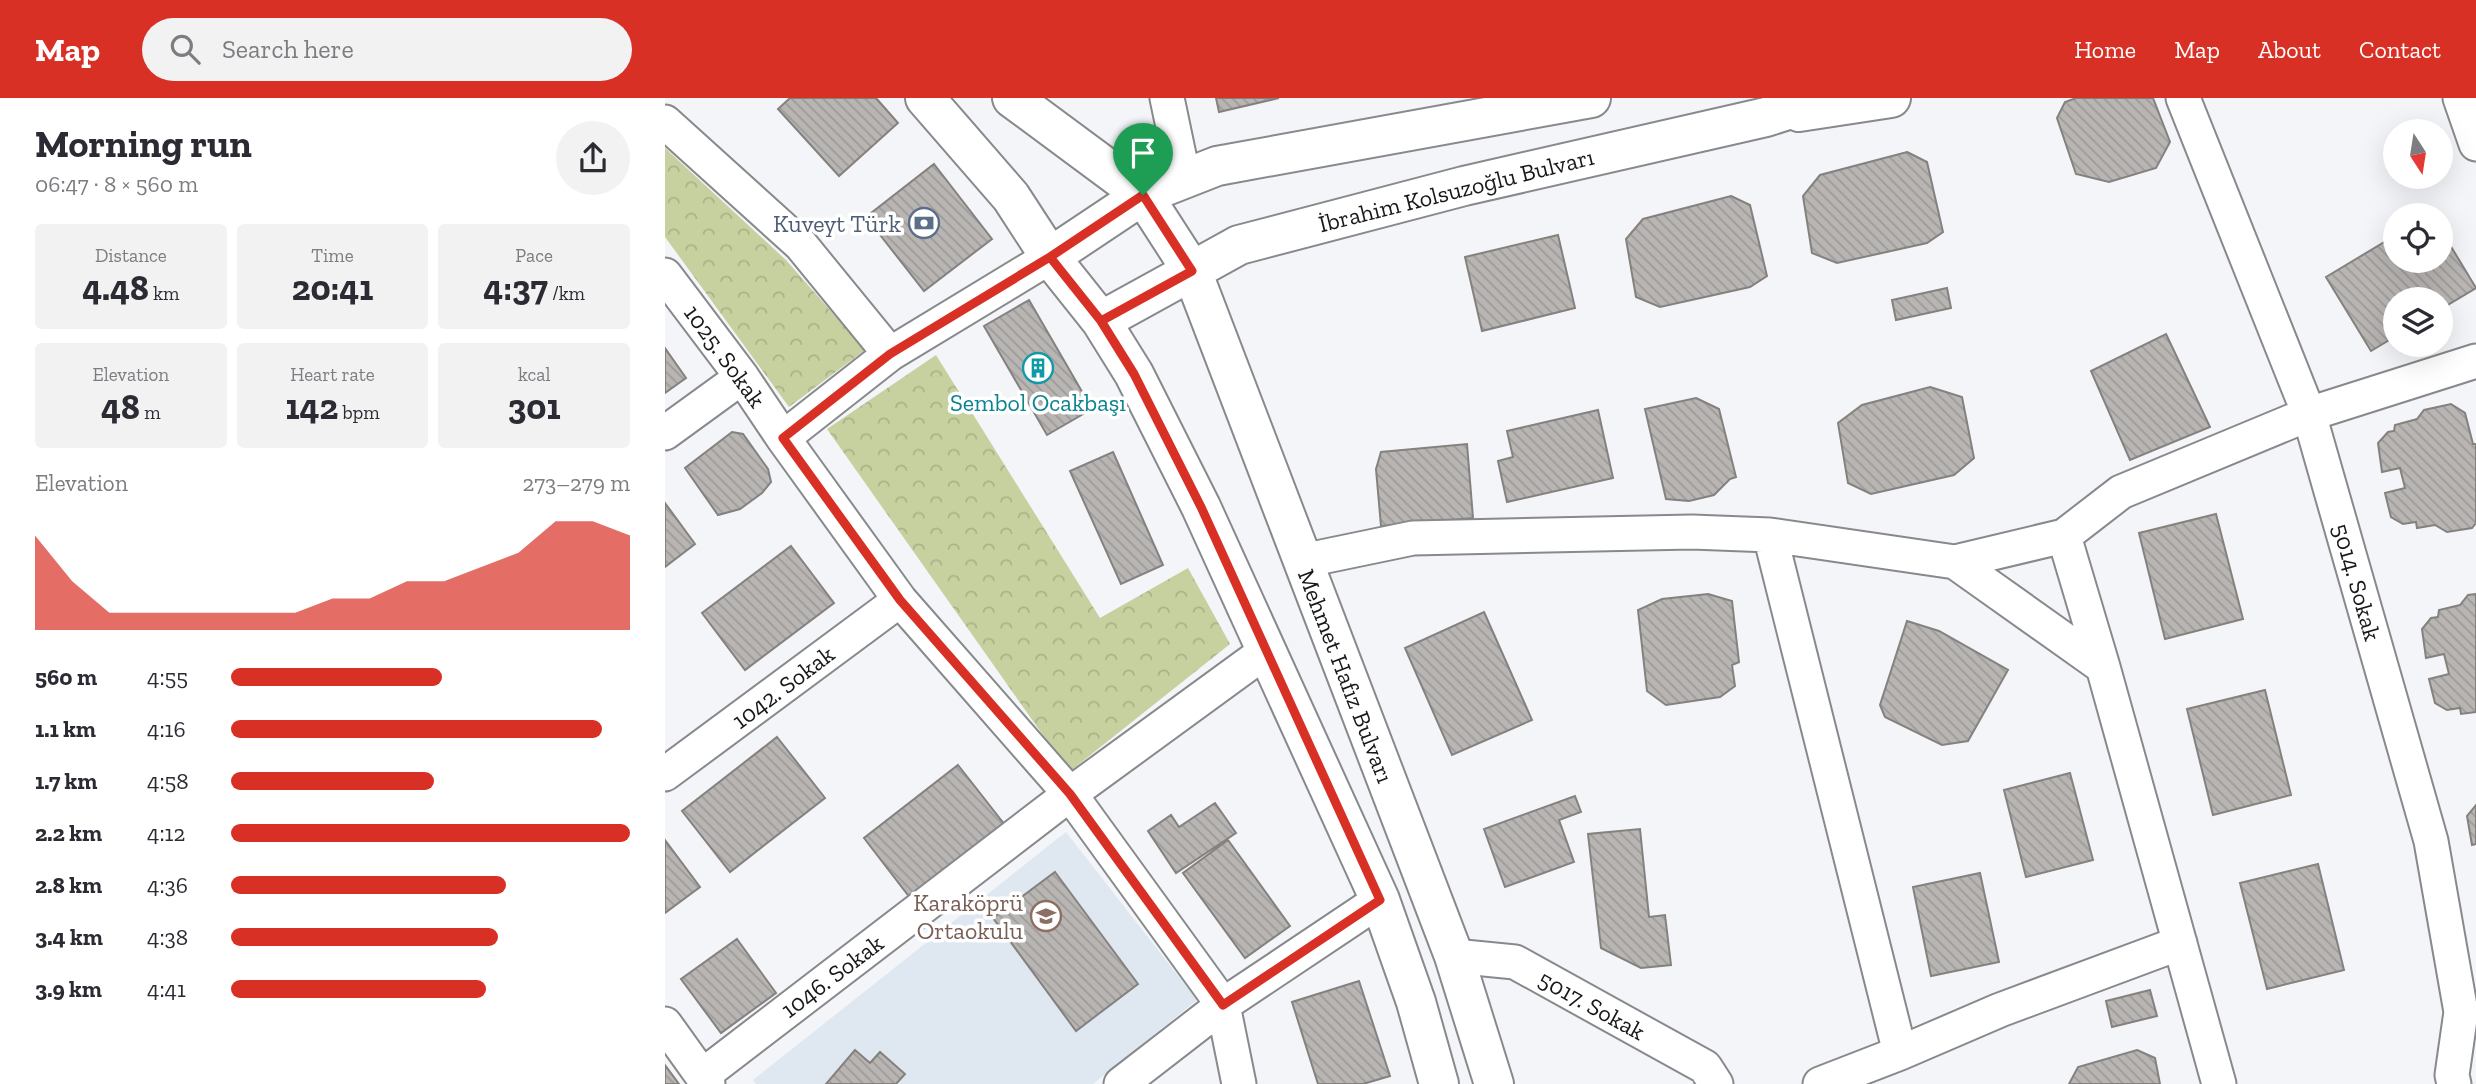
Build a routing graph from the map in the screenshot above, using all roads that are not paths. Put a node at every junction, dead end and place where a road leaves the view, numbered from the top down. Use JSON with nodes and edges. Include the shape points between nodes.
{"nodes":[{"id":1,"x":925,"y":98,"type":"edge"},
{"id":2,"x":1012,"y":98,"type":"edge"},
{"id":3,"x":1167,"y":98,"type":"edge"},
{"id":4,"x":1591,"y":98,"type":"edge"},
{"id":5,"x":1825,"y":98,"type":"edge"},
{"id":6,"x":1891,"y":98,"type":"edge"},
{"id":7,"x":2183,"y":98,"type":"edge"},
{"id":8,"x":2460,"y":98,"type":"edge"},
{"id":9,"x":1548,"y":102,"type":"edge"},
{"id":10,"x":1766,"y":117,"type":"junction"},
{"id":11,"x":665,"y":122,"type":"edge"},
{"id":12,"x":2476,"y":144,"type":"edge"},
{"id":13,"x":1184,"y":179,"type":"junction"},
{"id":14,"x":1143,"y":195,"type":"junction"},
{"id":15,"x":1050,"y":257,"type":"junction"},
{"id":16,"x":1192,"y":271,"type":"junction"},
{"id":17,"x":665,"y":275,"type":"edge"},
{"id":18,"x":1101,"y":321,"type":"junction"},
{"id":19,"x":890,"y":354,"type":"junction"},
{"id":20,"x":2476,"y":361,"type":"edge"},
{"id":21,"x":742,"y":377,"type":"junction"},
{"id":22,"x":2309,"y":414,"type":"junction"},
{"id":23,"x":665,"y":433,"type":"edge"},
{"id":24,"x":783,"y":438,"type":"junction"},
{"id":25,"x":1770,"y":535,"type":"junction"},
{"id":26,"x":2064,"y":536,"type":"junction"},
{"id":27,"x":1302,"y":561,"type":"junction"},
{"id":28,"x":1955,"y":562,"type":"junction"},
{"id":29,"x":900,"y":600,"type":"junction"},
{"id":30,"x":1266,"y":651,"type":"junction"},
{"id":31,"x":2103,"y":667,"type":"junction"},
{"id":32,"x":665,"y":774,"type":"edge"},
{"id":33,"x":1070,"y":794,"type":"junction"},
{"id":34,"x":1380,"y":900,"type":"junction"},
{"id":35,"x":2181,"y":943,"type":"junction"},
{"id":36,"x":1454,"y":956,"type":"junction"},
{"id":37,"x":1223,"y":1005,"type":"junction"},
{"id":38,"x":665,"y":1024,"type":"edge"},
{"id":39,"x":1900,"y":1053,"type":"junction"},
{"id":40,"x":705,"y":1080,"type":"edge"},
{"id":41,"x":1121,"y":1084,"type":"edge"},
{"id":42,"x":1239,"y":1084,"type":"edge"},
{"id":43,"x":1439,"y":1084,"type":"edge"},
{"id":44,"x":1493,"y":1084,"type":"edge"},
{"id":45,"x":1716,"y":1084,"type":"edge"},
{"id":46,"x":1821,"y":1084,"type":"edge"},
{"id":47,"x":2219,"y":1084,"type":"edge"},
{"id":48,"x":2453,"y":1084,"type":"edge"}],
"edges":[{"from":1,"to":15,"type":"main road","via":[[1011,197]]},
{"from":2,"to":14,"type":"main road"},
{"from":3,"to":13,"type":"street"},
{"from":4,"to":9,"type":"main road"},
{"from":5,"to":10,"type":"main road","name":"İbrahim Kolsuzoğlu Bulvarı"},
{"from":6,"to":10,"type":"main road"},
{"from":7,"to":22,"type":"street","name":"5014. Sokak"},
{"from":8,"to":12,"type":"street"},
{"from":9,"to":13,"type":"main road","via":[[1217,166]]},
{"from":10,"to":16,"type":"main road","name":"İbrahim Kolsuzoğlu Bulvarı","via":[[1464,186],[1239,245]]},
{"from":11,"to":19,"type":"street","via":[[801,245]]},
{"from":13,"to":14,"type":"main road"},
{"from":14,"to":15,"type":"main road"},
{"from":14,"to":16,"type":"main road","name":"Mehmet Hafız Bulvarı"},
{"from":15,"to":18,"type":"main road"},
{"from":15,"to":19,"type":"street"},
{"from":16,"to":18,"type":"main road","name":"İbrahim Kolsuzoğlu Bulvarı"},
{"from":16,"to":27,"type":"main road","name":"Mehmet Hafız Bulvarı"},
{"from":17,"to":21,"type":"street","name":"1025. Sokak"},
{"from":18,"to":30,"type":"main road","via":[[1134,374],[1195,495]]},
{"from":19,"to":24,"type":"street"},
{"from":20,"to":22,"type":"street"},
{"from":21,"to":23,"type":"street"},
{"from":21,"to":24,"type":"street","name":"1025. Sokak"},
{"from":22,"to":26,"type":"street","via":[[2121,492]]},
{"from":22,"to":48,"type":"street","name":"5014. Sokak","via":[[2431,841],[2461,1012]]},
{"from":24,"to":29,"type":"street","name":"1025. Sokak"},
{"from":25,"to":27,"type":"street","via":[[1692,532],[1413,538]]},
{"from":25,"to":28,"type":"street"},
{"from":25,"to":39,"type":"street"},
{"from":26,"to":28,"type":"street"},
{"from":26,"to":31,"type":"street"},
{"from":27,"to":36,"type":"main road","name":"Mehmet Hafız Bulvarı"},
{"from":28,"to":31,"type":"street"},
{"from":29,"to":32,"type":"street","name":"1042. Sokak"},
{"from":29,"to":33,"type":"street","name":"1025. Sokak"},
{"from":30,"to":33,"type":"street","name":"1046. Sokak"},
{"from":30,"to":34,"type":"main road"},
{"from":31,"to":35,"type":"street"},
{"from":33,"to":37,"type":"street","name":"1025. Sokak"},
{"from":33,"to":40,"type":"street","name":"1046. Sokak"},
{"from":34,"to":37,"type":"street"},
{"from":34,"to":43,"type":"main road"},
{"from":35,"to":39,"type":"street","via":[[2000,1010]]},
{"from":35,"to":47,"type":"street"},
{"from":36,"to":44,"type":"main road","name":"Mehmet Hafız Bulvarı"},
{"from":36,"to":45,"type":"street","name":"5017. Sokak","via":[[1515,962],[1705,1067]]},
{"from":37,"to":41,"type":"street"},
{"from":37,"to":42,"type":"street","name":"1025. Sokak"},
{"from":38,"to":40,"type":"street"},
{"from":39,"to":46,"type":"street"}]}
